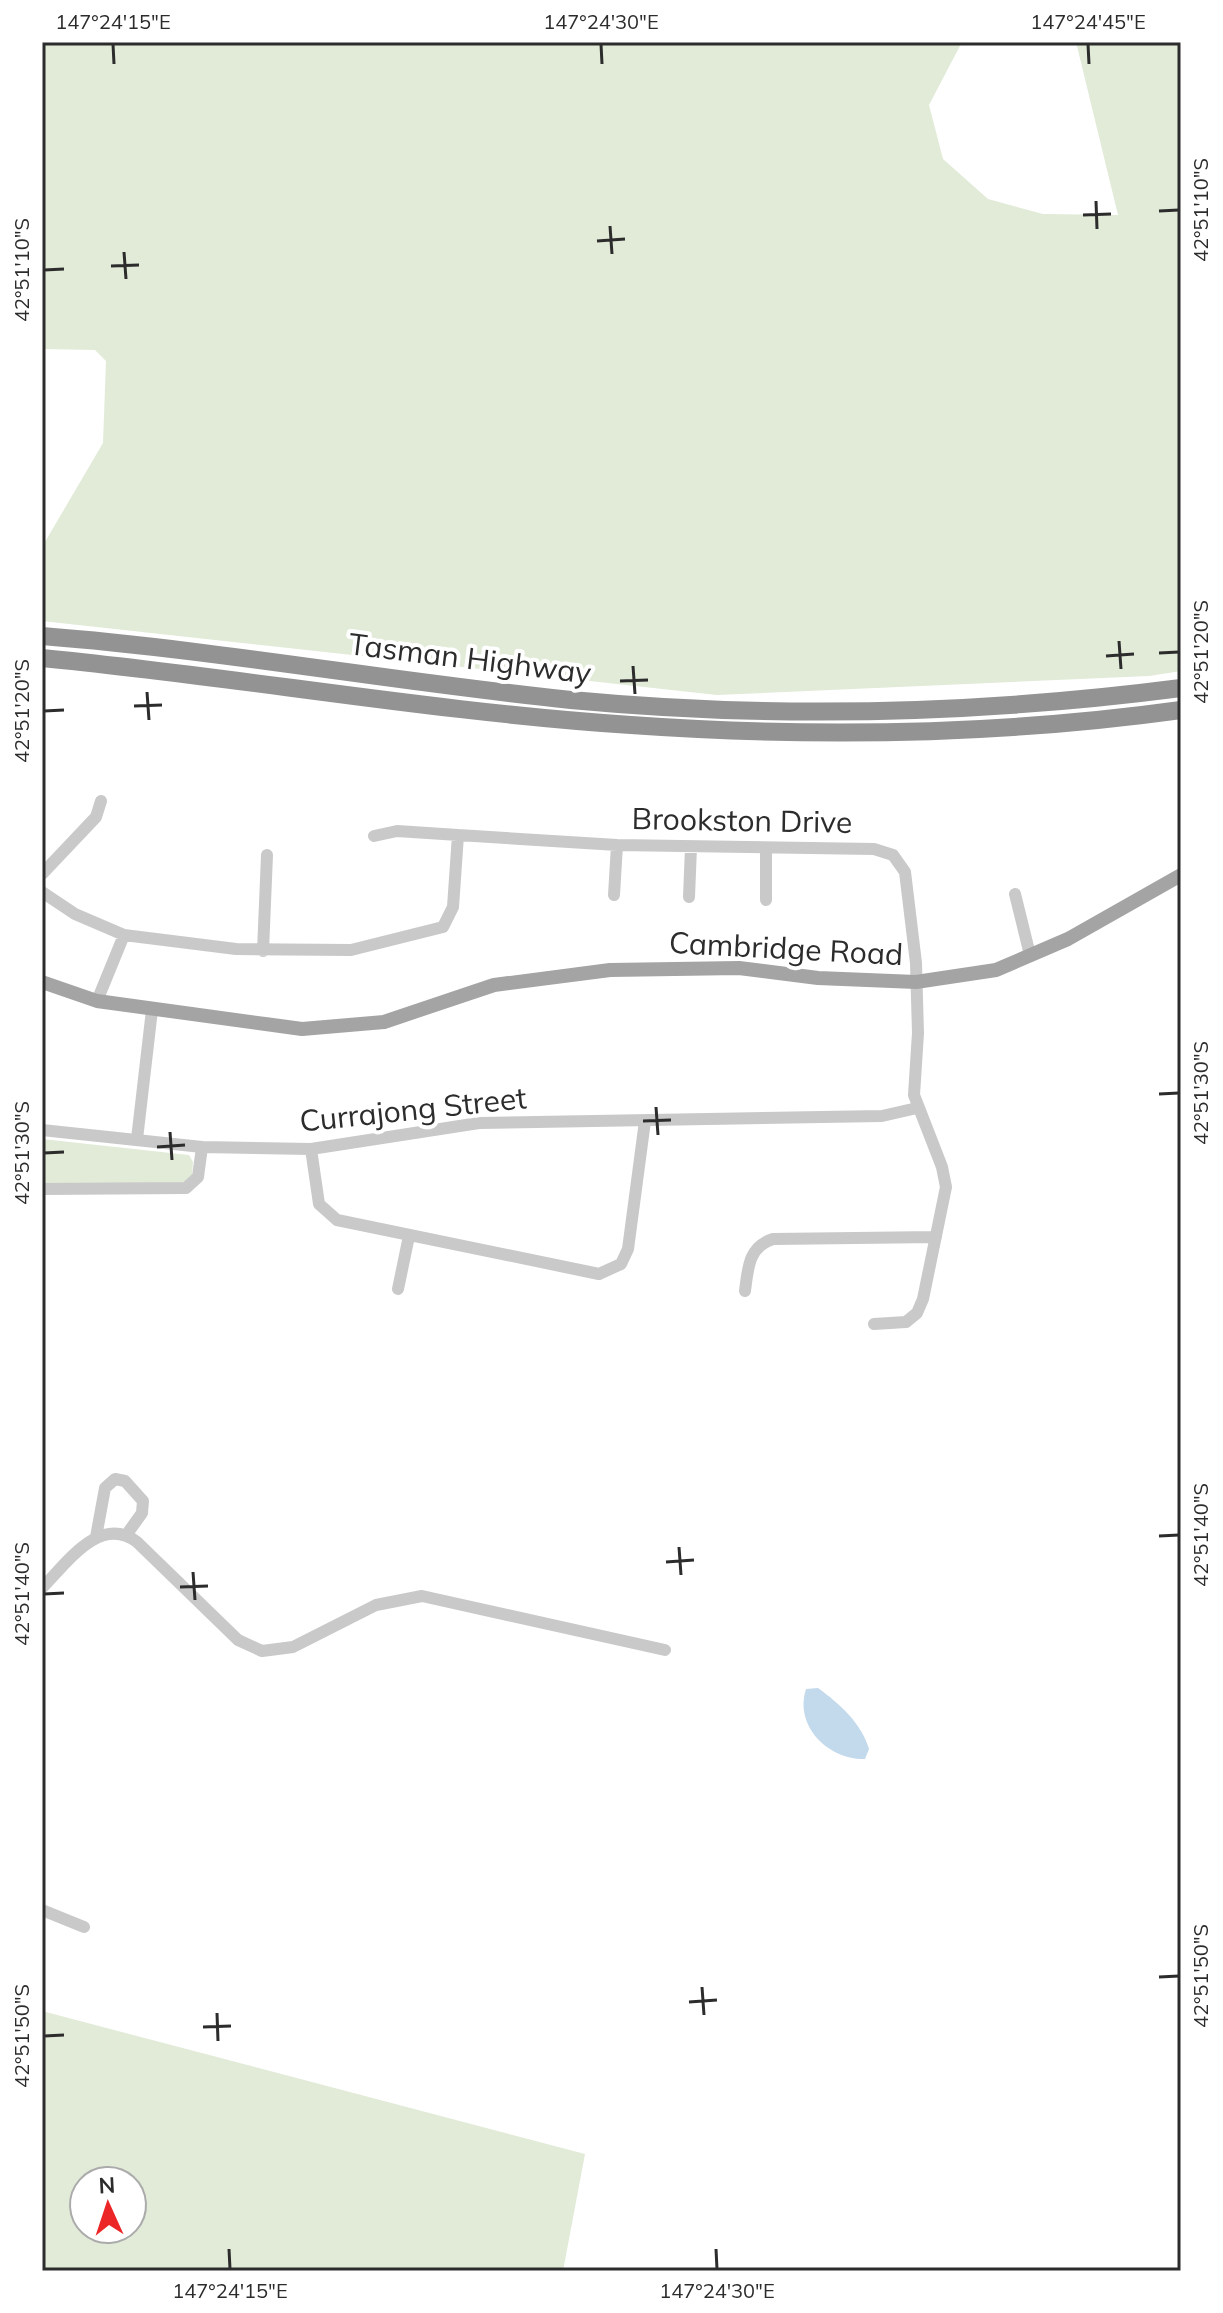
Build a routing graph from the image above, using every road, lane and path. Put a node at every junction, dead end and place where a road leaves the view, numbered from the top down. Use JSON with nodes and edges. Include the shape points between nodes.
{"nodes":[{"id":1,"x":42,"y":636,"type":"edge"},
{"id":2,"x":42,"y":658,"type":"edge"},
{"id":3,"x":1181,"y":688,"type":"edge"},
{"id":4,"x":1181,"y":710,"type":"edge"},
{"id":5,"x":101,"y":801,"type":"dead end"},
{"id":6,"x":458,"y":835,"type":"junction"},
{"id":7,"x":374,"y":836,"type":"dead end"},
{"id":8,"x":617,"y":845,"type":"junction"},
{"id":9,"x":691,"y":847,"type":"junction"},
{"id":10,"x":766,"y":848,"type":"junction"},
{"id":11,"x":267,"y":855,"type":"dead end"},
{"id":12,"x":42,"y":874,"type":"edge"},
{"id":13,"x":1181,"y":875,"type":"edge"},
{"id":14,"x":42,"y":892,"type":"edge"},
{"id":15,"x":1015,"y":894,"type":"dead end"},
{"id":16,"x":614,"y":895,"type":"dead end"},
{"id":17,"x":689,"y":897,"type":"dead end"},
{"id":18,"x":766,"y":900,"type":"dead end"},
{"id":19,"x":124,"y":935,"type":"junction"},
{"id":20,"x":263,"y":951,"type":"junction"},
{"id":21,"x":1030,"y":955,"type":"junction"},
{"id":22,"x":42,"y":982,"type":"edge"},
{"id":23,"x":916,"y":982,"type":"junction"},
{"id":24,"x":97,"y":1001,"type":"junction"},
{"id":25,"x":152,"y":1010,"type":"junction"},
{"id":26,"x":917,"y":1108,"type":"junction"},
{"id":27,"x":645,"y":1121,"type":"junction"},
{"id":28,"x":42,"y":1130,"type":"edge"},
{"id":29,"x":137,"y":1139,"type":"junction"},
{"id":30,"x":202,"y":1147,"type":"junction"},
{"id":31,"x":311,"y":1149,"type":"junction"},
{"id":32,"x":42,"y":1189,"type":"edge"},
{"id":33,"x":409,"y":1236,"type":"junction"},
{"id":34,"x":936,"y":1237,"type":"junction"},
{"id":35,"x":398,"y":1289,"type":"dead end"},
{"id":36,"x":745,"y":1291,"type":"dead end"},
{"id":37,"x":874,"y":1324,"type":"dead end"},
{"id":38,"x":127,"y":1534,"type":"junction"},
{"id":39,"x":96,"y":1537,"type":"junction"},
{"id":40,"x":42,"y":1588,"type":"edge"},
{"id":41,"x":665,"y":1650,"type":"dead end"},
{"id":42,"x":42,"y":1910,"type":"edge"},
{"id":43,"x":84,"y":1927,"type":"dead end"}],
"edges":[{"from":1,"to":3,"type":"highway","name":"Tasman Highway","via":[[571,700],[712,709],[937,709],[1090,700]]},
{"from":2,"to":4,"type":"highway","name":"Tasman Highway","via":[[547,718],[745,732],[962,729]]},
{"from":5,"to":12,"type":"street","via":[[96,817]]},
{"from":6,"to":7,"type":"street","name":"Brookston Drive","via":[[397,831]]},
{"from":6,"to":8,"type":"street","name":"Brookston Drive"},
{"from":6,"to":20,"type":"street","via":[[453,907],[443,927],[351,950]]},
{"from":8,"to":9,"type":"street","name":"Brookston Drive"},
{"from":8,"to":16,"type":"street"},
{"from":9,"to":10,"type":"street","name":"Brookston Drive"},
{"from":9,"to":17,"type":"street"},
{"from":10,"to":18,"type":"street"},
{"from":10,"to":23,"type":"street","name":"Brookston Drive","via":[[874,849],[898,859],[905,872]]},
{"from":11,"to":20,"type":"street"},
{"from":12,"to":14,"type":"street"},
{"from":13,"to":21,"type":"main road","name":"Cambridge Road"},
{"from":14,"to":19,"type":"street","via":[[75,914]]},
{"from":15,"to":21,"type":"street"},
{"from":19,"to":20,"type":"street"},
{"from":19,"to":24,"type":"street"},
{"from":21,"to":23,"type":"main road","name":"Cambridge Road","via":[[996,970]]},
{"from":22,"to":24,"type":"main road","name":"Cambridge Road"},
{"from":23,"to":25,"type":"main road","name":"Cambridge Road","via":[[713,967],[557,974],[494,985],[415,1013],[347,1027],[302,1029]]},
{"from":23,"to":26,"type":"street","via":[[918,1033],[912,1079]]},
{"from":24,"to":25,"type":"main road","name":"Cambridge Road"},
{"from":25,"to":29,"type":"street"},
{"from":26,"to":27,"type":"street","name":"Currajong Street","via":[[882,1116]]},
{"from":26,"to":34,"type":"street","via":[[945,1177]]},
{"from":27,"to":31,"type":"street","name":"Currajong Street","via":[[479,1123]]},
{"from":27,"to":33,"type":"street","via":[[628,1249],[621,1264],[610,1271],[592,1274]]},
{"from":28,"to":29,"type":"street","name":"Currajong Street"},
{"from":29,"to":30,"type":"street","name":"Currajong Street"},
{"from":30,"to":31,"type":"street","name":"Currajong Street"},
{"from":30,"to":32,"type":"street","via":[[198,1177],[186,1188]]},
{"from":31,"to":33,"type":"street","via":[[317,1198],[325,1214]]},
{"from":33,"to":35,"type":"street"},
{"from":34,"to":36,"type":"street","via":[[773,1239],[751,1256]]},
{"from":34,"to":37,"type":"street","via":[[917,1313],[906,1322]]},
{"from":38,"to":39,"type":"street"},
{"from":38,"to":39,"type":"street","via":[[142,1513],[143,1501],[125,1481],[115,1479],[105,1488]]},
{"from":38,"to":41,"type":"street","via":[[238,1640],[262,1651],[293,1647],[376,1605],[422,1596]]},
{"from":39,"to":40,"type":"street"},
{"from":42,"to":43,"type":"street"}]}
